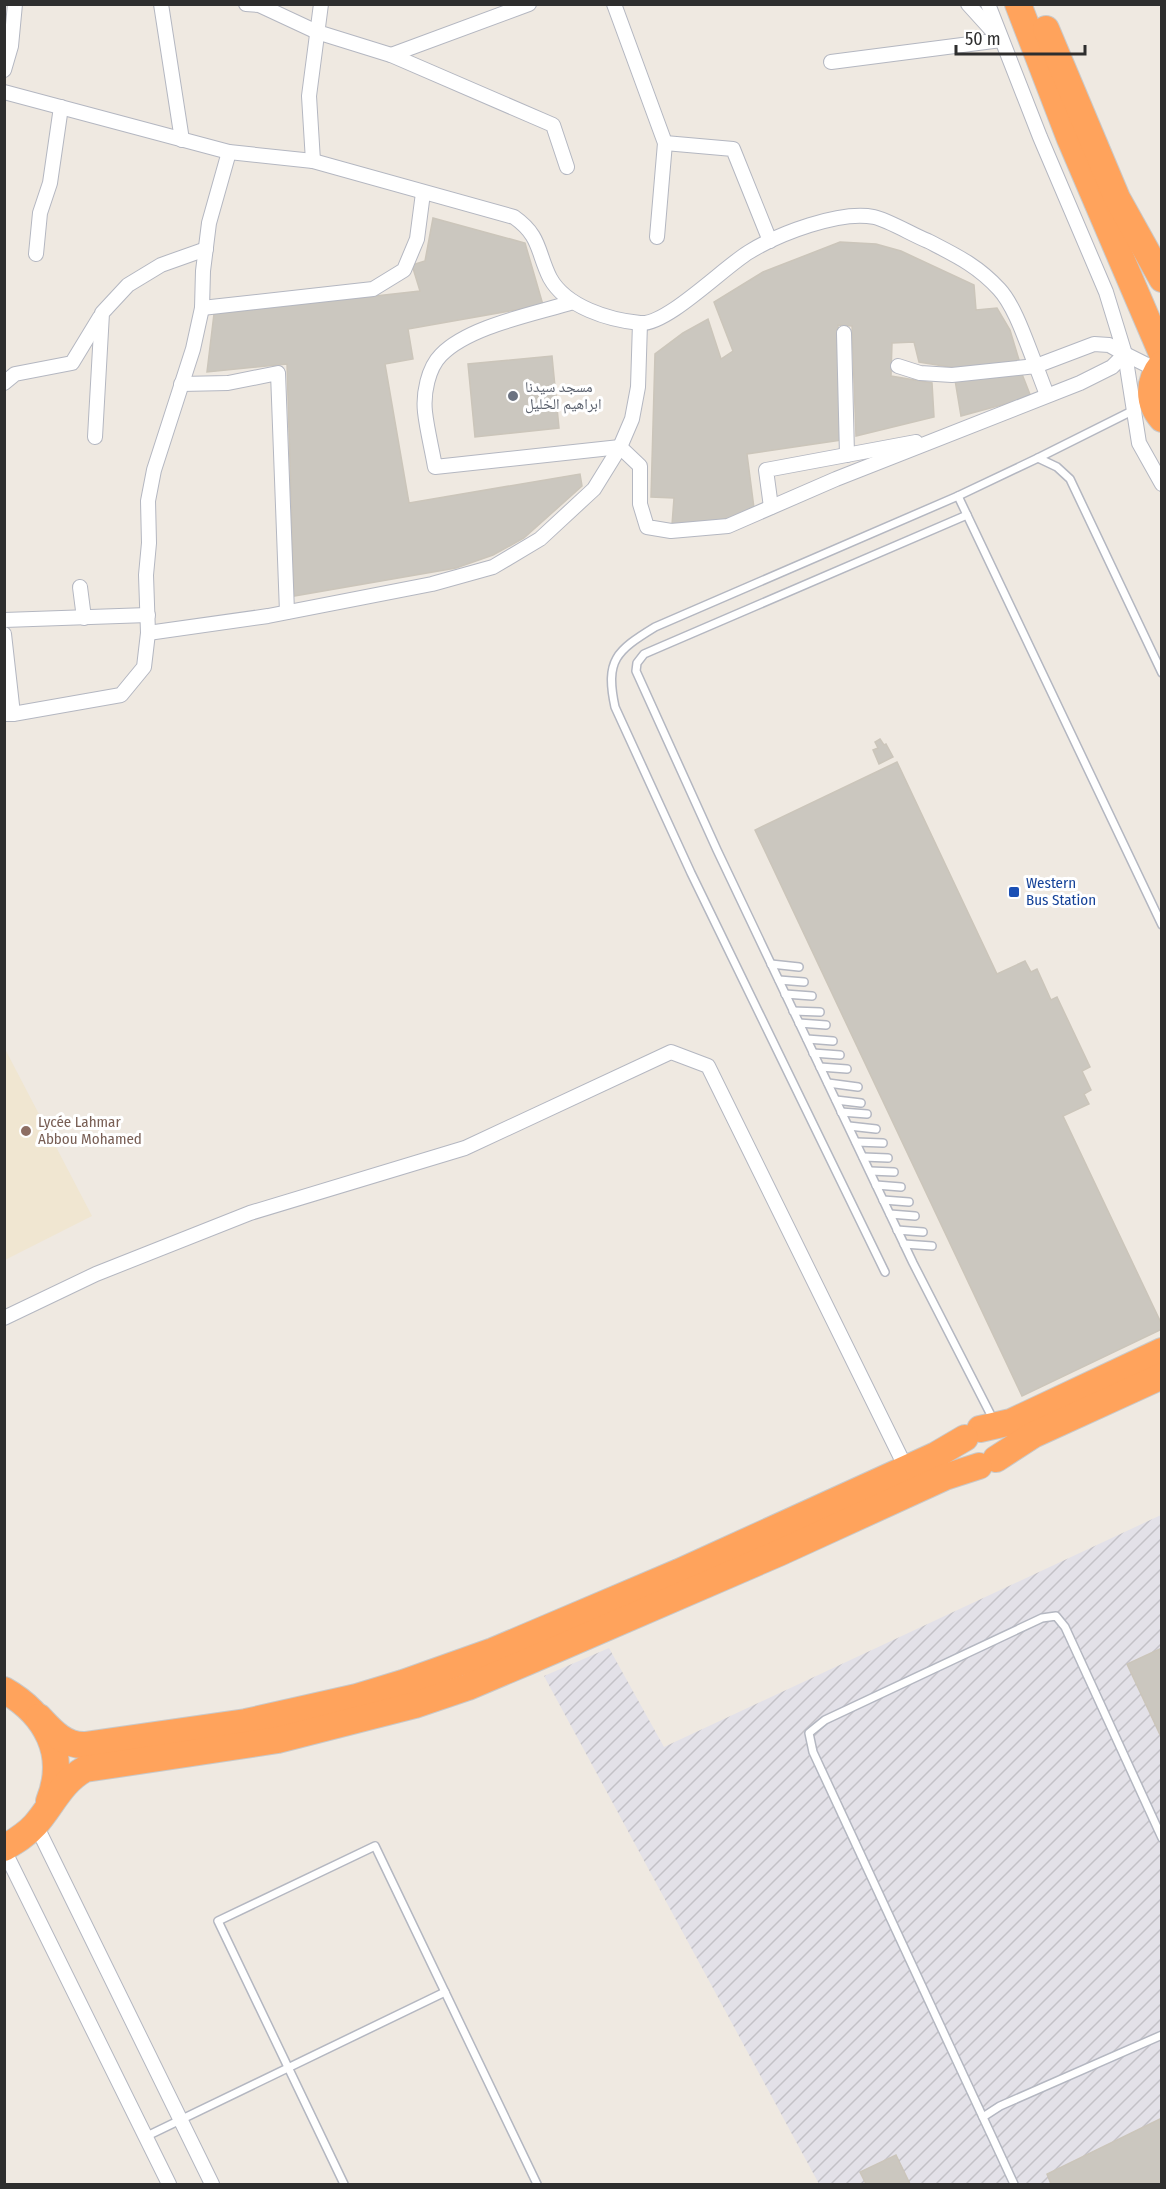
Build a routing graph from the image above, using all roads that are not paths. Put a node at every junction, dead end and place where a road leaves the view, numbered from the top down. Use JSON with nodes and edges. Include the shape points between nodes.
{"nodes":[{"id":1,"x":15,"y":4,"type":"edge"},
{"id":2,"x":161,"y":4,"type":"edge"},
{"id":3,"x":246,"y":4,"type":"edge"},
{"id":4,"x":321,"y":4,"type":"edge"},
{"id":5,"x":529,"y":4,"type":"edge"},
{"id":6,"x":614,"y":4,"type":"edge"},
{"id":7,"x":968,"y":4,"type":"edge"},
{"id":8,"x":988,"y":4,"type":"edge"},
{"id":9,"x":1018,"y":4,"type":"edge"},
{"id":10,"x":1036,"y":4,"type":"edge"},
{"id":11,"x":317,"y":32,"type":"junction"},
{"id":12,"x":1001,"y":40,"type":"junction"},
{"id":13,"x":391,"y":55,"type":"junction"},
{"id":14,"x":831,"y":62,"type":"dead end"},
{"id":15,"x":4,"y":70,"type":"edge"},
{"id":16,"x":4,"y":92,"type":"edge"},
{"id":17,"x":61,"y":107,"type":"junction"},
{"id":18,"x":182,"y":140,"type":"junction"},
{"id":19,"x":665,"y":143,"type":"junction"},
{"id":20,"x":229,"y":152,"type":"junction"},
{"id":21,"x":313,"y":161,"type":"junction"},
{"id":22,"x":567,"y":167,"type":"dead end"},
{"id":23,"x":423,"y":193,"type":"junction"},
{"id":24,"x":657,"y":237,"type":"dead end"},
{"id":25,"x":770,"y":241,"type":"junction"},
{"id":26,"x":206,"y":249,"type":"junction"},
{"id":27,"x":36,"y":254,"type":"dead end"},
{"id":28,"x":1161,"y":279,"type":"edge"},
{"id":29,"x":573,"y":302,"type":"junction"},
{"id":30,"x":202,"y":308,"type":"junction"},
{"id":31,"x":102,"y":313,"type":"junction"},
{"id":32,"x":640,"y":323,"type":"junction"},
{"id":33,"x":844,"y":333,"type":"dead end"},
{"id":34,"x":1125,"y":354,"type":"junction"},
{"id":35,"x":1160,"y":362,"type":"edge"},
{"id":36,"x":898,"y":366,"type":"dead end"},
{"id":37,"x":1036,"y":366,"type":"junction"},
{"id":38,"x":4,"y":383,"type":"edge"},
{"id":39,"x":181,"y":384,"type":"junction"},
{"id":40,"x":1047,"y":395,"type":"junction"},
{"id":41,"x":1149,"y":410,"type":"edge"},
{"id":42,"x":950,"y":435,"type":"junction"},
{"id":43,"x":95,"y":437,"type":"dead end"},
{"id":44,"x":620,"y":447,"type":"junction"},
{"id":45,"x":847,"y":455,"type":"junction"},
{"id":46,"x":1038,"y":458,"type":"junction"},
{"id":47,"x":1161,"y":484,"type":"edge"},
{"id":48,"x":958,"y":496,"type":"junction"},
{"id":49,"x":771,"y":507,"type":"junction"},
{"id":50,"x":968,"y":515,"type":"junction"},
{"id":51,"x":80,"y":587,"type":"dead end"},
{"id":52,"x":288,"y":612,"type":"junction"},
{"id":53,"x":148,"y":615,"type":"junction"},
{"id":54,"x":84,"y":618,"type":"junction"},
{"id":55,"x":4,"y":620,"type":"edge"},
{"id":56,"x":148,"y":633,"type":"junction"},
{"id":57,"x":4,"y":634,"type":"edge"},
{"id":58,"x":1161,"y":674,"type":"edge"},
{"id":59,"x":9,"y":714,"type":"edge"},
{"id":60,"x":1161,"y":925,"type":"edge"},
{"id":61,"x":771,"y":964,"type":"junction"},
{"id":62,"x":799,"y":967,"type":"dead end"},
{"id":63,"x":779,"y":980,"type":"junction"},
{"id":64,"x":804,"y":982,"type":"dead end"},
{"id":65,"x":785,"y":994,"type":"junction"},
{"id":66,"x":812,"y":996,"type":"dead end"},
{"id":67,"x":793,"y":1011,"type":"junction"},
{"id":68,"x":820,"y":1012,"type":"dead end"},
{"id":69,"x":799,"y":1023,"type":"junction"},
{"id":70,"x":826,"y":1025,"type":"dead end"},
{"id":71,"x":807,"y":1039,"type":"junction"},
{"id":72,"x":834,"y":1041,"type":"dead end"},
{"id":73,"x":813,"y":1053,"type":"junction"},
{"id":74,"x":840,"y":1055,"type":"dead end"},
{"id":75,"x":820,"y":1067,"type":"junction"},
{"id":76,"x":847,"y":1069,"type":"dead end"},
{"id":77,"x":828,"y":1083,"type":"junction"},
{"id":78,"x":858,"y":1087,"type":"dead end"},
{"id":79,"x":836,"y":1100,"type":"junction"},
{"id":80,"x":861,"y":1103,"type":"dead end"},
{"id":81,"x":841,"y":1112,"type":"junction"},
{"id":82,"x":867,"y":1114,"type":"dead end"},
{"id":83,"x":849,"y":1126,"type":"junction"},
{"id":84,"x":876,"y":1129,"type":"dead end"},
{"id":85,"x":856,"y":1142,"type":"junction"},
{"id":86,"x":883,"y":1143,"type":"dead end"},
{"id":87,"x":863,"y":1157,"type":"junction"},
{"id":88,"x":888,"y":1158,"type":"dead end"},
{"id":89,"x":870,"y":1171,"type":"junction"},
{"id":90,"x":894,"y":1172,"type":"dead end"},
{"id":91,"x":876,"y":1185,"type":"junction"},
{"id":92,"x":901,"y":1187,"type":"dead end"},
{"id":93,"x":884,"y":1200,"type":"junction"},
{"id":94,"x":909,"y":1202,"type":"dead end"},
{"id":95,"x":890,"y":1214,"type":"junction"},
{"id":96,"x":915,"y":1216,"type":"dead end"},
{"id":97,"x":897,"y":1230,"type":"junction"},
{"id":98,"x":923,"y":1232,"type":"dead end"},
{"id":99,"x":904,"y":1244,"type":"junction"},
{"id":100,"x":932,"y":1246,"type":"dead end"},
{"id":101,"x":885,"y":1272,"type":"dead end"},
{"id":102,"x":4,"y":1318,"type":"edge"},
{"id":103,"x":1161,"y":1351,"type":"edge"},
{"id":104,"x":1161,"y":1376,"type":"edge"},
{"id":105,"x":981,"y":1431,"type":"junction"},
{"id":106,"x":987,"y":1463,"type":"junction"},
{"id":107,"x":906,"y":1468,"type":"junction"},
{"id":108,"x":4,"y":1690,"type":"edge"},
{"id":109,"x":39,"y":1717,"type":"junction"},
{"id":110,"x":41,"y":1817,"type":"junction"},
{"id":111,"x":1161,"y":1838,"type":"edge"},
{"id":112,"x":4,"y":1849,"type":"edge"},
{"id":113,"x":445,"y":1992,"type":"junction"},
{"id":114,"x":1161,"y":2035,"type":"edge"},
{"id":115,"x":288,"y":2068,"type":"junction"},
{"id":116,"x":983,"y":2117,"type":"junction"},
{"id":117,"x":180,"y":2120,"type":"junction"},
{"id":118,"x":145,"y":2137,"type":"junction"},
{"id":119,"x":169,"y":2184,"type":"edge"},
{"id":120,"x":212,"y":2184,"type":"edge"},
{"id":121,"x":344,"y":2184,"type":"edge"},
{"id":122,"x":537,"y":2184,"type":"edge"},
{"id":123,"x":1014,"y":2184,"type":"edge"}],
"edges":[{"from":1,"to":15,"type":"street"},
{"from":2,"to":18,"type":"street"},
{"from":3,"to":11,"type":"street","via":[[259,5]]},
{"from":4,"to":11,"type":"street"},
{"from":5,"to":13,"type":"street"},
{"from":6,"to":19,"type":"street"},
{"from":7,"to":12,"type":"street"},
{"from":8,"to":12,"type":"street"},
{"from":9,"to":35,"type":"highway"},
{"from":10,"to":28,"type":"highway","via":[[1118,198]]},
{"from":11,"to":13,"type":"street"},
{"from":11,"to":21,"type":"street","via":[[309,96]]},
{"from":12,"to":14,"type":"street"},
{"from":12,"to":34,"type":"street","via":[[1106,292]]},
{"from":13,"to":22,"type":"street","via":[[554,125]]},
{"from":16,"to":17,"type":"street"},
{"from":17,"to":18,"type":"street"},
{"from":17,"to":27,"type":"street"},
{"from":18,"to":20,"type":"street"},
{"from":19,"to":24,"type":"street"},
{"from":19,"to":25,"type":"street","via":[[733,149]]},
{"from":20,"to":21,"type":"street"},
{"from":20,"to":26,"type":"street"},
{"from":21,"to":23,"type":"street"},
{"from":23,"to":29,"type":"street","via":[[514,217],[526,225],[536,238],[550,277]]},
{"from":23,"to":30,"type":"street","via":[[417,239],[404,270],[373,289]]},
{"from":25,"to":32,"type":"street","via":[[748,252],[667,314],[650,323]]},
{"from":25,"to":37,"type":"street","via":[[814,223],[843,217],[874,217],[956,255],[1000,290]]},
{"from":26,"to":30,"type":"street"},
{"from":26,"to":31,"type":"street","via":[[161,265],[128,285]]},
{"from":29,"to":32,"type":"street"},
{"from":29,"to":44,"type":"street","via":[[479,331],[440,356],[429,374],[425,410],[435,467]]},
{"from":30,"to":39,"type":"street"},
{"from":31,"to":38,"type":"street","via":[[72,363],[15,374]]},
{"from":31,"to":43,"type":"street"},
{"from":32,"to":44,"type":"street","via":[[638,387],[632,419]]},
{"from":33,"to":45,"type":"street"},
{"from":34,"to":35,"type":"street"},
{"from":34,"to":37,"type":"street","via":[[1109,345],[1094,344]]},
{"from":34,"to":40,"type":"street","via":[[1112,367]]},
{"from":34,"to":41,"type":"street"},
{"from":35,"to":41,"type":"highway","via":[[1152,380]]},
{"from":36,"to":37,"type":"street","via":[[920,373],[952,375]]},
{"from":37,"to":40,"type":"street"},
{"from":39,"to":52,"type":"street","via":[[228,383],[278,373]]},
{"from":39,"to":53,"type":"street","via":[[148,501]]},
{"from":40,"to":42,"type":"street"},
{"from":41,"to":46,"type":"lane"},
{"from":41,"to":47,"type":"street","via":[[1139,443]]},
{"from":42,"to":45,"type":"street"},
{"from":42,"to":49,"type":"street"},
{"from":44,"to":49,"type":"street","via":[[640,466],[640,504],[647,527],[671,531],[729,526]]},
{"from":44,"to":52,"type":"street","via":[[594,489],[540,538],[493,567],[432,584]]},
{"from":45,"to":49,"type":"street","via":[[766,470]]},
{"from":46,"to":48,"type":"lane"},
{"from":46,"to":58,"type":"lane","via":[[1070,479]]},
{"from":48,"to":50,"type":"lane"},
{"from":48,"to":101,"type":"lane","via":[[655,627],[619,654],[611,668],[611,687],[620,717],[691,873]]},
{"from":50,"to":60,"type":"lane"},
{"from":50,"to":61,"type":"lane","via":[[645,654],[637,663],[636,671]]},
{"from":51,"to":54,"type":"street"},
{"from":52,"to":56,"type":"street"},
{"from":53,"to":54,"type":"street"},
{"from":53,"to":56,"type":"street"},
{"from":54,"to":55,"type":"street"},
{"from":56,"to":59,"type":"street","via":[[144,667],[121,695]]},
{"from":57,"to":59,"type":"street"},
{"from":61,"to":62,"type":"lane"},
{"from":61,"to":63,"type":"lane"},
{"from":63,"to":64,"type":"lane"},
{"from":63,"to":65,"type":"lane"},
{"from":65,"to":66,"type":"lane"},
{"from":65,"to":67,"type":"lane"},
{"from":67,"to":68,"type":"lane"},
{"from":67,"to":69,"type":"lane"},
{"from":69,"to":70,"type":"lane"},
{"from":69,"to":71,"type":"lane"},
{"from":71,"to":72,"type":"lane"},
{"from":71,"to":73,"type":"lane"},
{"from":73,"to":74,"type":"lane"},
{"from":73,"to":75,"type":"lane"},
{"from":75,"to":76,"type":"lane"},
{"from":75,"to":77,"type":"lane"},
{"from":77,"to":78,"type":"lane"},
{"from":77,"to":79,"type":"lane"},
{"from":79,"to":80,"type":"lane"},
{"from":79,"to":81,"type":"lane"},
{"from":81,"to":82,"type":"lane"},
{"from":81,"to":83,"type":"lane"},
{"from":83,"to":84,"type":"lane"},
{"from":83,"to":85,"type":"lane"},
{"from":85,"to":86,"type":"lane"},
{"from":85,"to":87,"type":"lane"},
{"from":87,"to":88,"type":"lane"},
{"from":87,"to":89,"type":"lane"},
{"from":89,"to":90,"type":"lane"},
{"from":89,"to":91,"type":"lane"},
{"from":91,"to":92,"type":"lane"},
{"from":91,"to":93,"type":"lane"},
{"from":93,"to":94,"type":"lane"},
{"from":93,"to":95,"type":"lane"},
{"from":95,"to":96,"type":"lane"},
{"from":95,"to":97,"type":"lane"},
{"from":97,"to":98,"type":"lane"},
{"from":97,"to":99,"type":"lane"},
{"from":99,"to":100,"type":"lane"},
{"from":99,"to":105,"type":"lane"},
{"from":102,"to":107,"type":"street","via":[[96,1274],[250,1213],[465,1148],[671,1052],[708,1066]]},
{"from":103,"to":105,"type":"highway","via":[[1020,1418]]},
{"from":104,"to":106,"type":"highway","via":[[1033,1435]]},
{"from":105,"to":106,"type":"highway","via":[[991,1432],[998,1441],[998,1454]]},
{"from":105,"to":107,"type":"highway"},
{"from":106,"to":110,"type":"highway","via":[[945,1477],[468,1687],[375,1717],[278,1740],[95,1766],[73,1775]]},
{"from":107,"to":109,"type":"highway","via":[[679,1572],[493,1651],[357,1697],[246,1722],[85,1745],[66,1741]]},
{"from":108,"to":109,"type":"highway","via":[[23,1700]]},
{"from":109,"to":110,"type":"highway","via":[[55,1752],[56,1772],[53,1791]]},
{"from":110,"to":112,"type":"highway"},
{"from":110,"to":117,"type":"street"},
{"from":111,"to":116,"type":"lane","via":[[1065,1627],[1056,1616],[1042,1618],[825,1720],[809,1733],[813,1752]]},
{"from":112,"to":118,"type":"street"},
{"from":113,"to":115,"type":"lane"},
{"from":113,"to":115,"type":"lane","via":[[375,1846],[218,1921]]},
{"from":113,"to":122,"type":"lane"},
{"from":114,"to":116,"type":"lane"},
{"from":115,"to":117,"type":"lane"},
{"from":115,"to":121,"type":"lane"},
{"from":116,"to":123,"type":"lane"},
{"from":117,"to":118,"type":"lane"},
{"from":117,"to":120,"type":"street"},
{"from":118,"to":119,"type":"street"}]}
